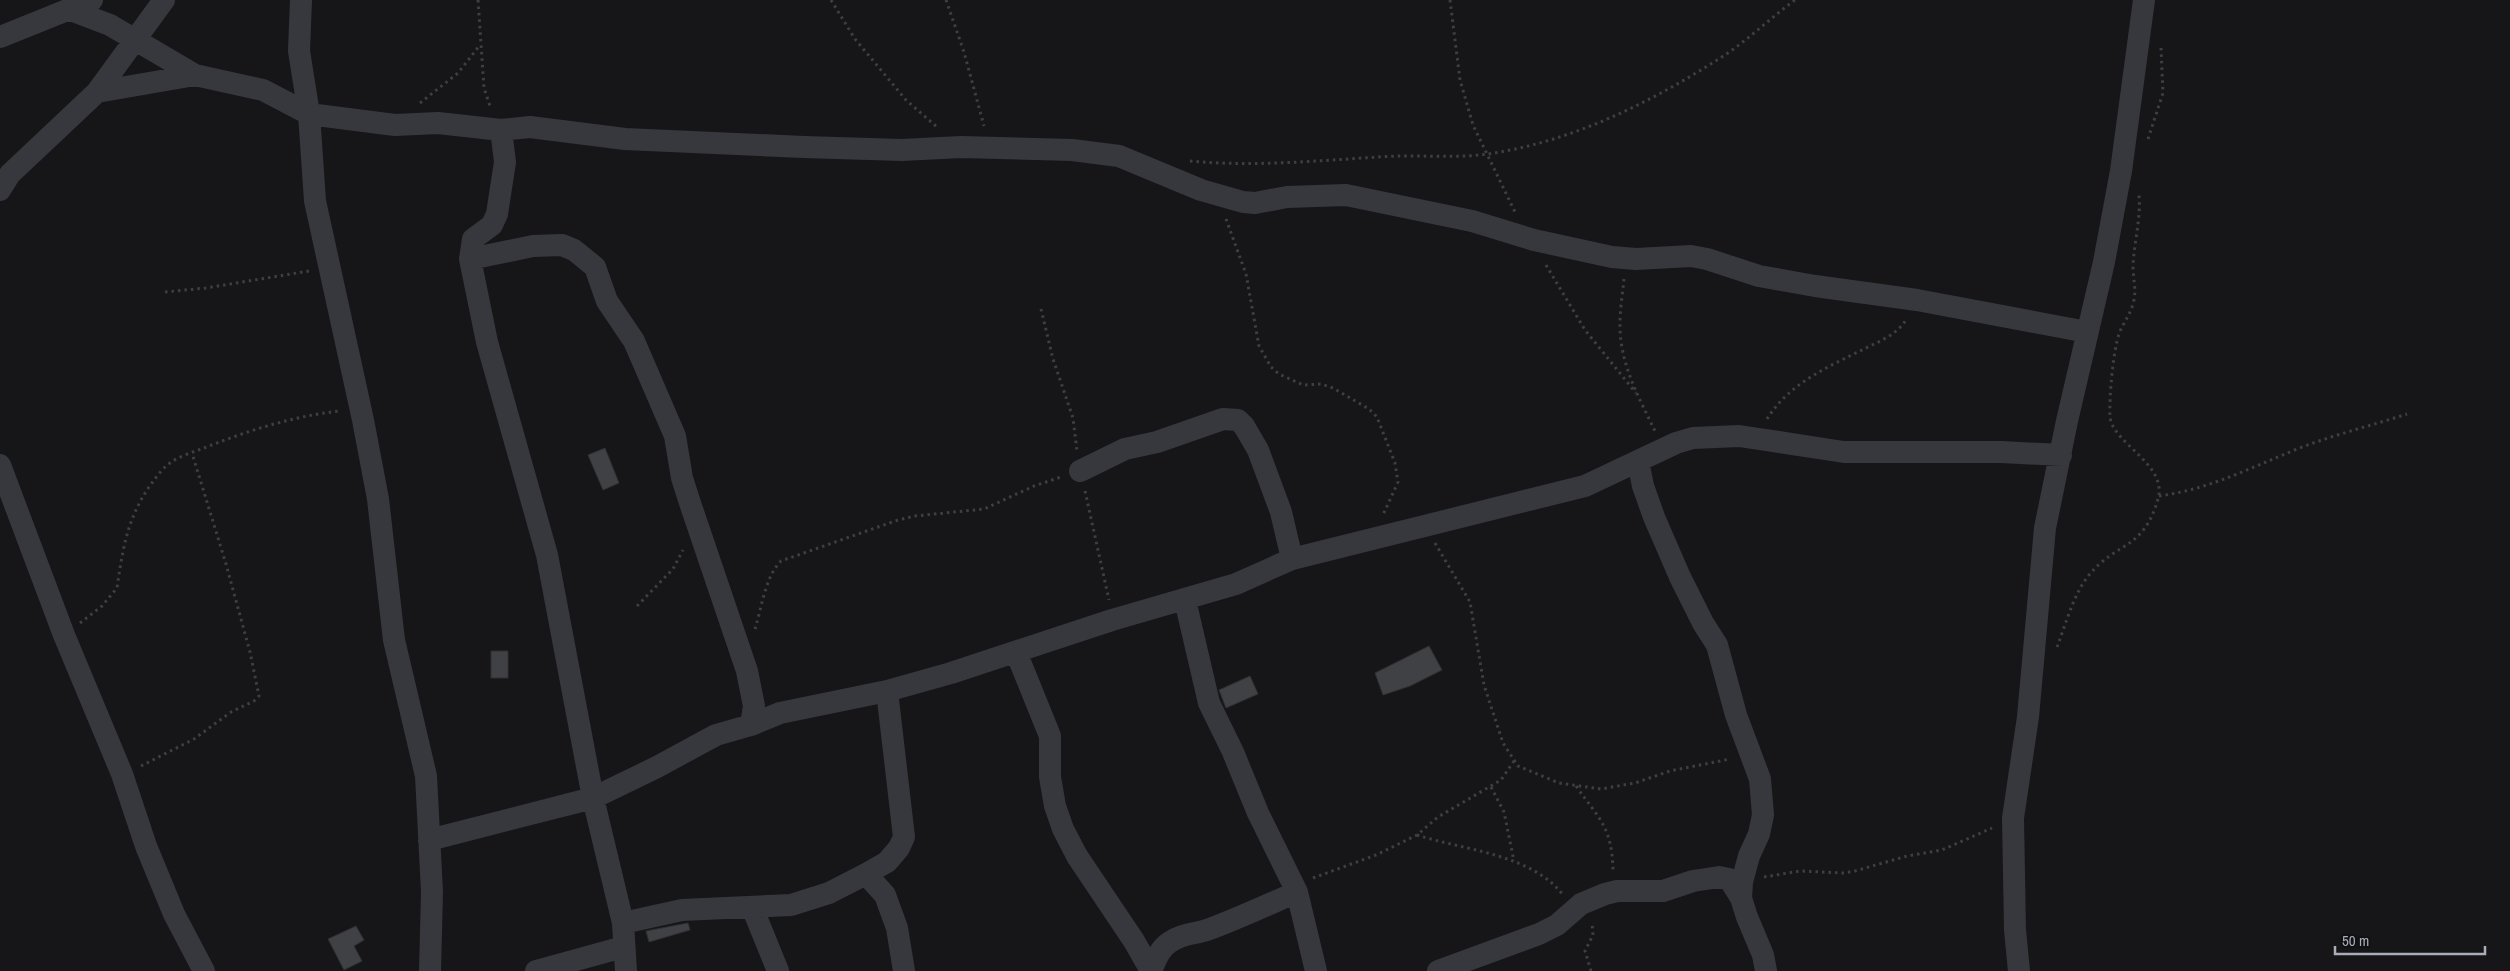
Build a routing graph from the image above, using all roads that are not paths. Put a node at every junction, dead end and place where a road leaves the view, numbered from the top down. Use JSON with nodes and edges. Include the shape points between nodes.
{"nodes":[{"id":1,"x":92,"y":0,"type":"edge"},
{"id":2,"x":164,"y":0,"type":"edge"},
{"id":3,"x":301,"y":0,"type":"edge"},
{"id":4,"x":2144,"y":0,"type":"edge"},
{"id":5,"x":68,"y":9,"type":"junction"},
{"id":6,"x":0,"y":37,"type":"edge"},
{"id":7,"x":136,"y":41,"type":"junction"},
{"id":8,"x":196,"y":75,"type":"junction"},
{"id":9,"x":97,"y":92,"type":"junction"},
{"id":10,"x":309,"y":114,"type":"junction"},
{"id":11,"x":499,"y":129,"type":"junction"},
{"id":12,"x":0,"y":190,"type":"edge"},
{"id":13,"x":470,"y":259,"type":"junction"},
{"id":14,"x":2088,"y":332,"type":"junction"},
{"id":15,"x":2061,"y":455,"type":"junction"},
{"id":16,"x":1638,"y":461,"type":"junction"},
{"id":17,"x":0,"y":465,"type":"edge"},
{"id":18,"x":1080,"y":471,"type":"road end"},
{"id":19,"x":1292,"y":559,"type":"junction"},
{"id":20,"x":1185,"y":600,"type":"junction"},
{"id":21,"x":1016,"y":652,"type":"junction"},
{"id":22,"x":887,"y":691,"type":"junction"},
{"id":23,"x":752,"y":725,"type":"junction"},
{"id":24,"x":593,"y":798,"type":"junction"},
{"id":25,"x":429,"y":840,"type":"junction"},
{"id":26,"x":866,"y":874,"type":"junction"},
{"id":27,"x":1295,"y":889,"type":"junction"},
{"id":28,"x":1742,"y":890,"type":"junction"},
{"id":29,"x":752,"y":907,"type":"junction"},
{"id":30,"x":623,"y":923,"type":"junction"},
{"id":31,"x":623,"y":948,"type":"junction"},
{"id":32,"x":204,"y":971,"type":"edge"},
{"id":33,"x":430,"y":971,"type":"edge"},
{"id":34,"x":536,"y":971,"type":"edge"},
{"id":35,"x":626,"y":971,"type":"edge"},
{"id":36,"x":778,"y":971,"type":"edge"},
{"id":37,"x":904,"y":971,"type":"edge"},
{"id":38,"x":1316,"y":971,"type":"edge"},
{"id":39,"x":1438,"y":971,"type":"edge"},
{"id":40,"x":1766,"y":971,"type":"edge"},
{"id":41,"x":2019,"y":971,"type":"edge"}],
"edges":[{"from":1,"to":5,"type":"street"},
{"from":2,"to":7,"type":"street"},
{"from":3,"to":10,"type":"street","via":[[299,51]]},
{"from":4,"to":14,"type":"street","via":[[2121,171]]},
{"from":5,"to":6,"type":"street"},
{"from":5,"to":7,"type":"street","via":[[94,17]]},
{"from":7,"to":8,"type":"street"},
{"from":7,"to":9,"type":"street"},
{"from":8,"to":9,"type":"street"},
{"from":8,"to":10,"type":"street","via":[[263,90]]},
{"from":9,"to":12,"type":"street","via":[[10,174]]},
{"from":10,"to":11,"type":"street","via":[[395,125],[438,123]]},
{"from":10,"to":25,"type":"street","via":[[315,201],[378,499],[394,640],[426,776]]},
{"from":11,"to":13,"type":"street","via":[[506,162],[497,214],[492,225],[473,239]]},
{"from":11,"to":14,"type":"street","via":[[530,127],[625,138],[814,147],[1072,150],[1120,156],[1201,190],[1255,203],[1287,197],[1346,195],[1472,221],[1534,240],[1627,259],[1691,256],[1768,278],[1917,300]]},
{"from":13,"to":23,"type":"street","via":[[532,246],[562,245],[595,267],[607,301],[634,341],[675,436],[682,478],[747,671],[754,706]]},
{"from":13,"to":24,"type":"street","via":[[487,342],[547,555]]},
{"from":14,"to":15,"type":"street"},
{"from":15,"to":16,"type":"street","via":[[1844,452],[1739,436],[1709,436],[1693,438]]},
{"from":15,"to":41,"type":"street","via":[[2045,528],[2028,717],[2013,818]]},
{"from":16,"to":19,"type":"street","via":[[1585,486]]},
{"from":16,"to":28,"type":"street","via":[[1654,517],[1717,646],[1736,715],[1760,779],[1763,814]]},
{"from":17,"to":32,"type":"street","via":[[64,635],[122,774],[146,846],[174,914]]},
{"from":18,"to":19,"type":"street","via":[[1125,449],[1223,420],[1238,420],[1258,450],[1281,512]]},
{"from":19,"to":20,"type":"street","via":[[1236,584]]},
{"from":20,"to":21,"type":"street"},
{"from":20,"to":27,"type":"street","via":[[1209,703]]},
{"from":21,"to":22,"type":"street"},
{"from":21,"to":27,"type":"street","via":[[1050,736],[1050,777],[1063,829],[1151,971],[1168,943],[1181,936],[1205,931]]},
{"from":22,"to":23,"type":"street","via":[[806,706]]},
{"from":22,"to":26,"type":"street","via":[[904,837],[887,862]]},
{"from":23,"to":24,"type":"street","via":[[716,735]]},
{"from":24,"to":25,"type":"street"},
{"from":24,"to":30,"type":"street"},
{"from":25,"to":33,"type":"street","via":[[432,892]]},
{"from":26,"to":29,"type":"street","via":[[829,893],[792,905]]},
{"from":26,"to":37,"type":"street","via":[[885,895],[898,928]]},
{"from":27,"to":38,"type":"street"},
{"from":28,"to":39,"type":"street","via":[[1729,879],[1720,877],[1693,881],[1663,891],[1617,891],[1573,910],[1539,934]]},
{"from":28,"to":40,"type":"street","via":[[1744,910],[1763,955]]},
{"from":29,"to":30,"type":"street","via":[[682,910]]},
{"from":29,"to":36,"type":"street"},
{"from":30,"to":31,"type":"street"},
{"from":31,"to":34,"type":"street"},
{"from":31,"to":35,"type":"street"}]}
